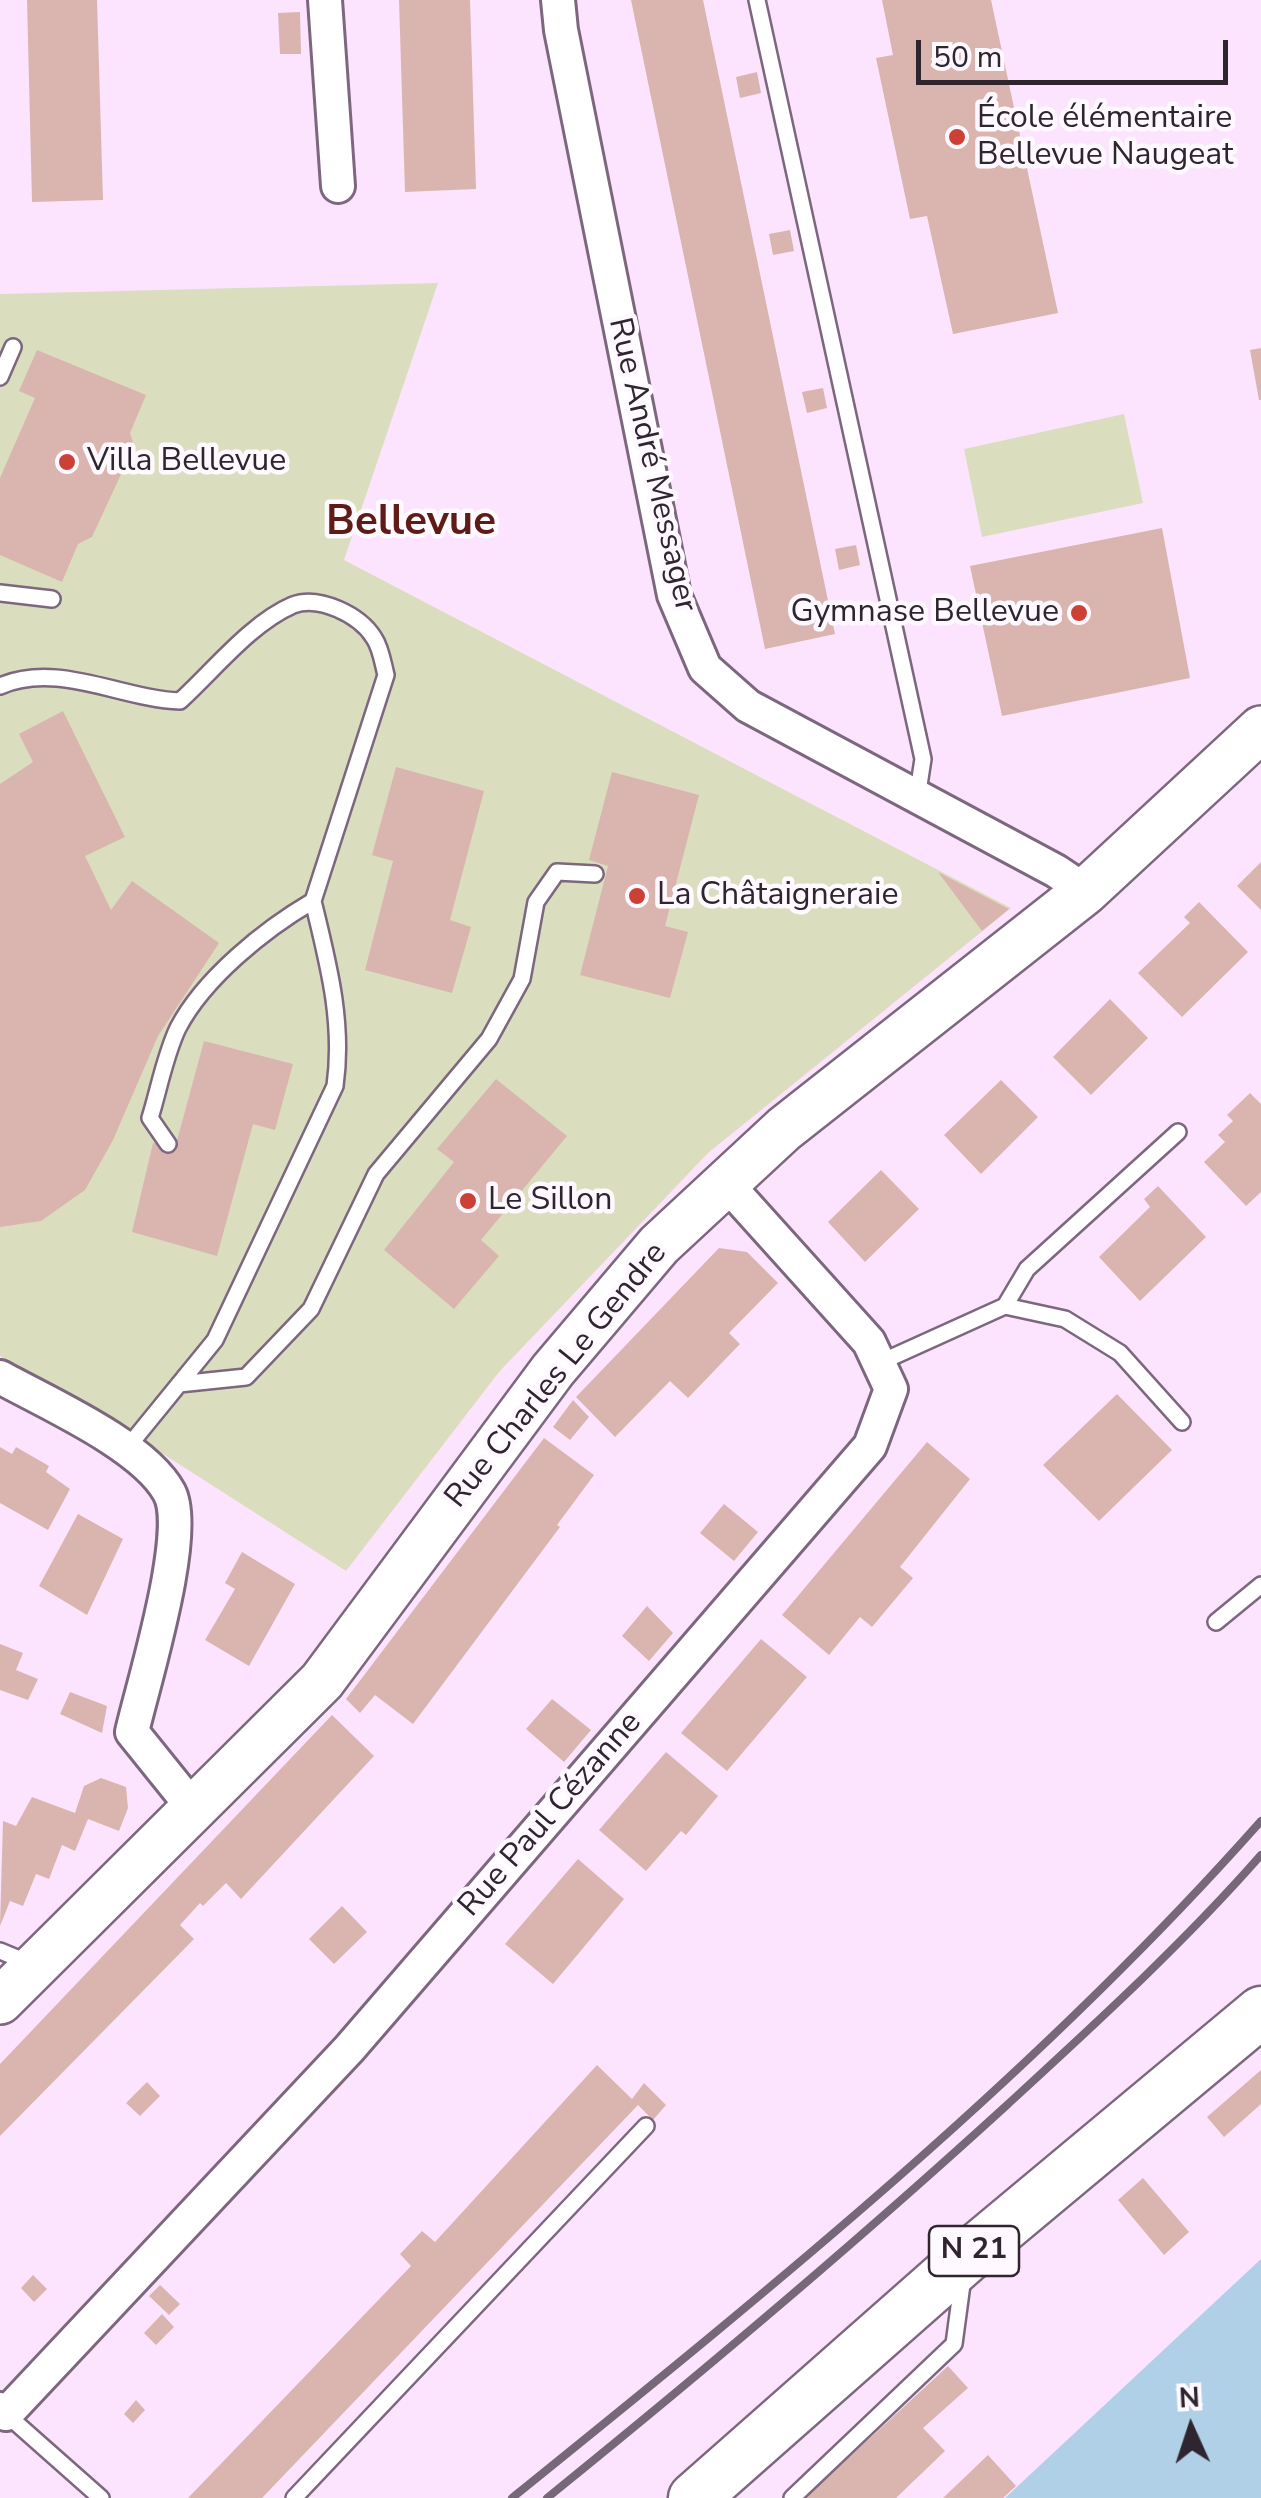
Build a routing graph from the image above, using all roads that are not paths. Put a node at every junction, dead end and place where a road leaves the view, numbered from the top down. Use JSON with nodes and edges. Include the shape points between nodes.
{"nodes":[{"id":1,"x":326,"y":0,"type":"edge"},
{"id":2,"x":558,"y":0,"type":"edge"},
{"id":3,"x":758,"y":0,"type":"edge"},
{"id":4,"x":338,"y":186,"type":"dead end"},
{"id":5,"x":14,"y":347,"type":"dead end"},
{"id":6,"x":0,"y":377,"type":"edge"},
{"id":7,"x":0,"y":594,"type":"edge"},
{"id":8,"x":52,"y":599,"type":"dead end"},
{"id":9,"x":0,"y":686,"type":"edge"},
{"id":10,"x":1261,"y":730,"type":"edge"},
{"id":11,"x":917,"y":798,"type":"junction"},
{"id":12,"x":594,"y":874,"type":"dead end"},
{"id":13,"x":1086,"y":891,"type":"junction"},
{"id":14,"x":313,"y":901,"type":"junction"},
{"id":15,"x":1178,"y":1132,"type":"dead end"},
{"id":16,"x":168,"y":1144,"type":"dead end"},
{"id":17,"x":724,"y":1181,"type":"junction"},
{"id":18,"x":1005,"y":1306,"type":"junction"},
{"id":19,"x":879,"y":1363,"type":"junction"},
{"id":20,"x":0,"y":1377,"type":"edge"},
{"id":21,"x":179,"y":1384,"type":"junction"},
{"id":22,"x":1182,"y":1422,"type":"dead end"},
{"id":23,"x":127,"y":1448,"type":"junction"},
{"id":24,"x":1261,"y":1585,"type":"edge"},
{"id":25,"x":1216,"y":1622,"type":"dead end"},
{"id":26,"x":194,"y":1809,"type":"junction"},
{"id":27,"x":17,"y":1959,"type":"edge"},
{"id":28,"x":0,"y":2001,"type":"edge"},
{"id":29,"x":1261,"y":2012,"type":"edge"},
{"id":30,"x":646,"y":2126,"type":"dead end"},
{"id":31,"x":966,"y":2258,"type":"junction"},
{"id":32,"x":3,"y":2412,"type":"edge"},
{"id":33,"x":101,"y":2498,"type":"edge"},
{"id":34,"x":294,"y":2498,"type":"edge"},
{"id":35,"x":694,"y":2498,"type":"edge"},
{"id":36,"x":792,"y":2498,"type":"edge"}],
"edges":[{"from":1,"to":4,"type":"street"},
{"from":2,"to":11,"type":"street","name":"Rue André Messager","via":[[674,595],[704,668],[748,706]]},
{"from":3,"to":11,"type":"lane","via":[[923,758]]},
{"from":5,"to":6,"type":"lane"},
{"from":7,"to":8,"type":"lane"},
{"from":9,"to":14,"type":"lane","via":[[23,676],[67,679],[180,701],[296,603],[332,606],[359,621],[376,640],[386,675]]},
{"from":10,"to":13,"type":"street","name":"Rue Charles Le Gendre"},
{"from":11,"to":13,"type":"street","name":"Rue André Messager"},
{"from":12,"to":21,"type":"lane","via":[[556,872],[536,902],[522,979],[489,1039],[376,1174],[311,1309],[246,1378]]},
{"from":13,"to":17,"type":"street","name":"Rue Charles Le Gendre"},
{"from":14,"to":16,"type":"lane","via":[[266,929],[178,1029],[150,1118]]},
{"from":14,"to":21,"type":"lane","via":[[332,978],[340,1050],[335,1086],[215,1340]]},
{"from":15,"to":18,"type":"lane","via":[[1027,1269]]},
{"from":17,"to":19,"type":"street","name":"Rue Paul Cézanne","via":[[869,1342]]},
{"from":17,"to":26,"type":"street","name":"Rue Charles Le Gendre","via":[[659,1245],[553,1370],[322,1681]]},
{"from":18,"to":19,"type":"lane"},
{"from":18,"to":22,"type":"lane","via":[[1065,1319],[1120,1353]]},
{"from":19,"to":32,"type":"street","name":"Rue Paul Cézanne","via":[[891,1389],[870,1446],[349,2049]]},
{"from":20,"to":23,"type":"street"},
{"from":21,"to":23,"type":"lane"},
{"from":23,"to":26,"type":"street","via":[[170,1494],[175,1548],[132,1732]]},
{"from":24,"to":25,"type":"lane"},
{"from":26,"to":27,"type":"street","name":"Rue Charles Le Gendre"},
{"from":27,"to":28,"type":"street","name":"Rue Charles Le Gendre"},
{"from":29,"to":31,"type":"main road","number":"N 21"},
{"from":30,"to":34,"type":"lane"},
{"from":31,"to":35,"type":"main road","number":"N 21"},
{"from":31,"to":36,"type":"lane","via":[[954,2344]]},
{"from":32,"to":33,"type":"lane"}]}
